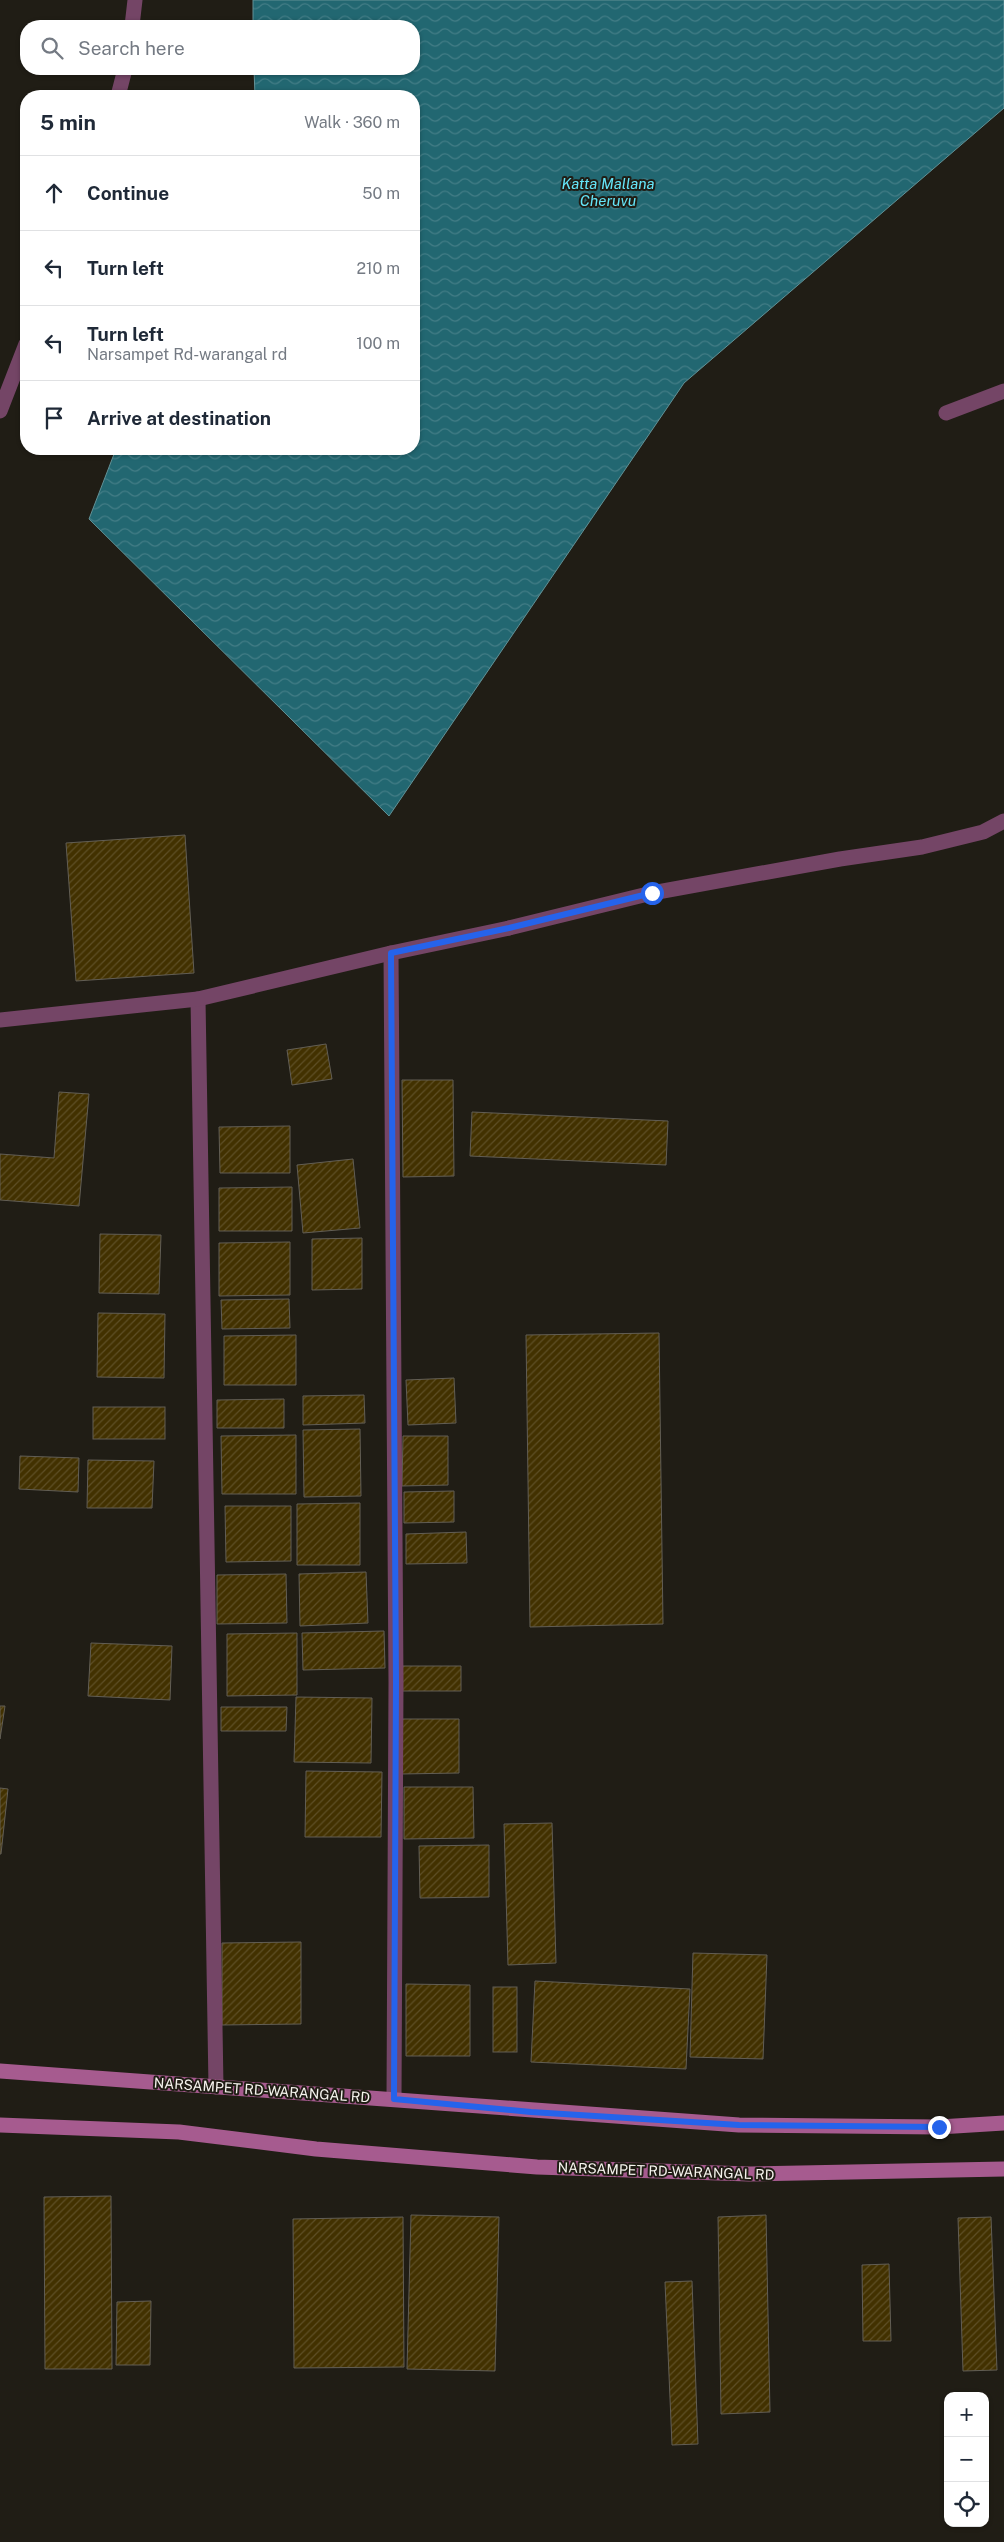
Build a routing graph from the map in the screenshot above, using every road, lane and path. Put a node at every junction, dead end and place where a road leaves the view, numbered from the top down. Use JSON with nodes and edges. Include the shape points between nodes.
{"nodes":[{"id":1,"x":135,"y":0,"type":"edge"},
{"id":2,"x":133,"y":20,"type":"edge"},
{"id":3,"x":123,"y":75,"type":"edge"},
{"id":4,"x":120,"y":90,"type":"edge"},
{"id":5,"x":20,"y":359,"type":"edge"},
{"id":6,"x":1004,"y":391,"type":"edge"},
{"id":7,"x":0,"y":411,"type":"edge"},
{"id":8,"x":946,"y":413,"type":"dead end"},
{"id":9,"x":1004,"y":821,"type":"edge"},
{"id":10,"x":391,"y":953,"type":"junction"},
{"id":11,"x":198,"y":999,"type":"junction"},
{"id":12,"x":0,"y":1020,"type":"edge"},
{"id":13,"x":0,"y":2071,"type":"edge"},
{"id":14,"x":216,"y":2087,"type":"junction"},
{"id":15,"x":394,"y":2099,"type":"junction"},
{"id":16,"x":1004,"y":2123,"type":"edge"},
{"id":17,"x":0,"y":2125,"type":"edge"},
{"id":18,"x":1004,"y":2168,"type":"edge"}],
"edges":[{"from":1,"to":2,"type":"street"},
{"from":3,"to":4,"type":"street"},
{"from":5,"to":7,"type":"street"},
{"from":6,"to":8,"type":"street"},
{"from":9,"to":10,"type":"street","via":[[983,832],[922,847],[652,893]]},
{"from":10,"to":11,"type":"street"},
{"from":10,"to":15,"type":"street","via":[[396,1672]]},
{"from":11,"to":12,"type":"street"},
{"from":11,"to":14,"type":"street"},
{"from":13,"to":14,"type":"main road","name":"NARSAMPET RD-WARANGAL RD"},
{"from":14,"to":15,"type":"main road","name":"NARSAMPET RD-WARANGAL RD"},
{"from":15,"to":16,"type":"main road","name":"NARSAMPET RD-WARANGAL RD","via":[[531,2112],[739,2125],[939,2127]]},
{"from":17,"to":18,"type":"main road","name":"NARSAMPET RD-WARANGAL RD","via":[[179,2132],[316,2149],[537,2167],[749,2174]]}]}
